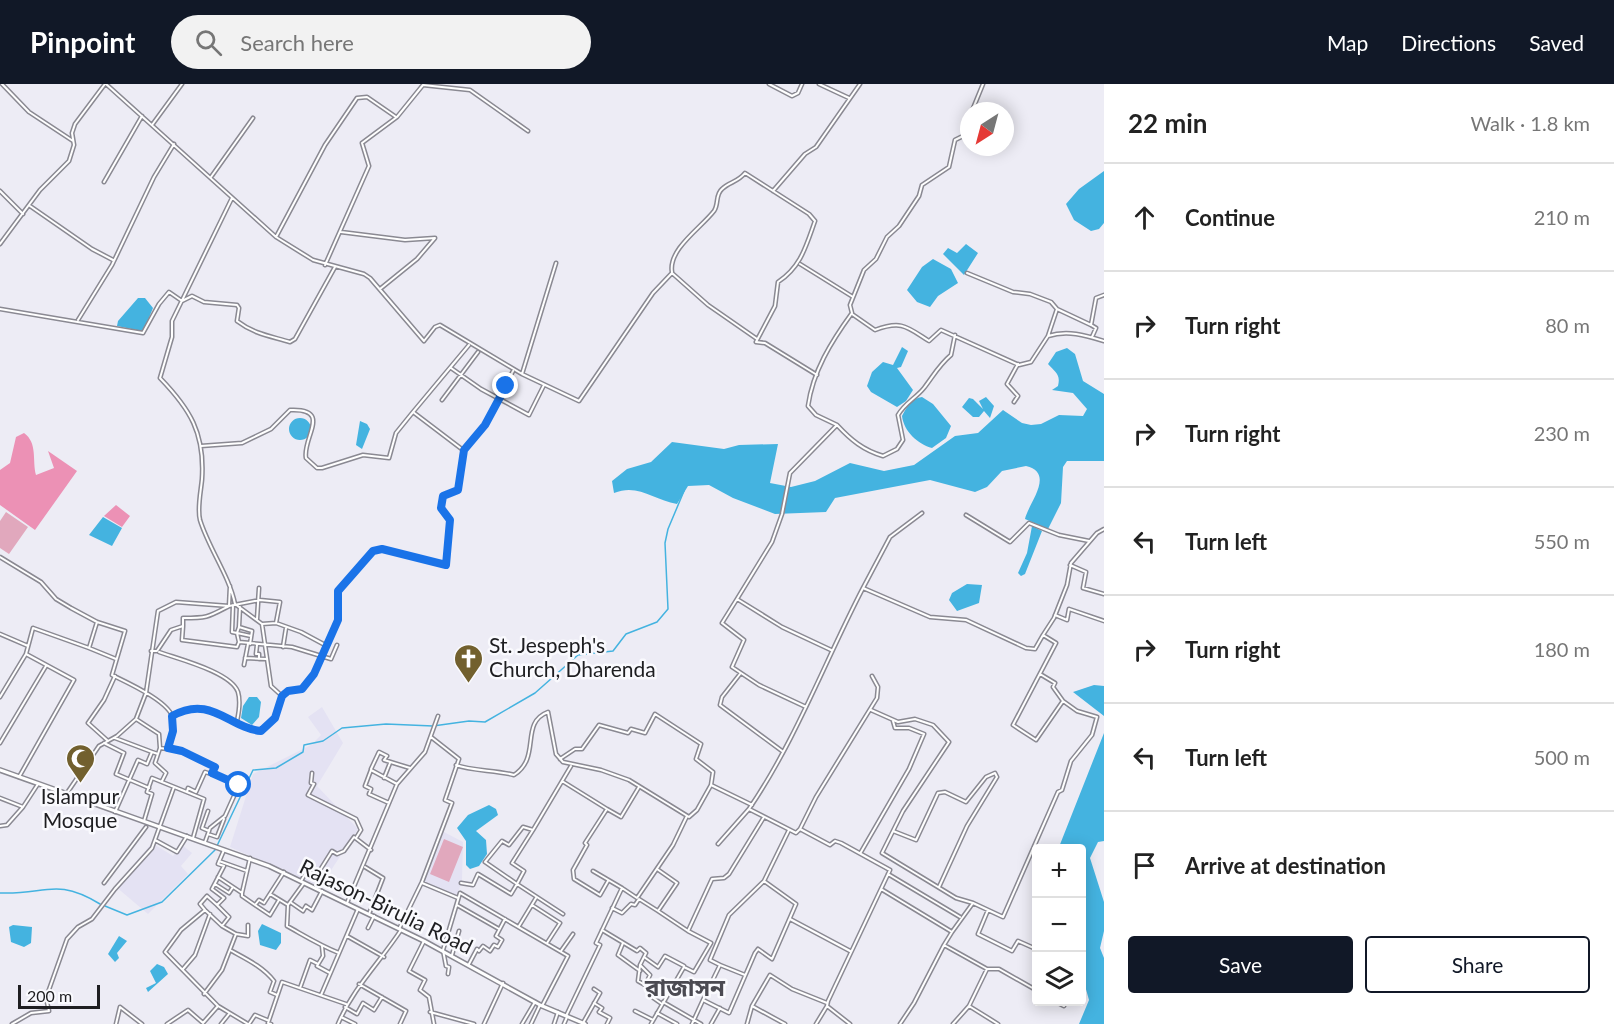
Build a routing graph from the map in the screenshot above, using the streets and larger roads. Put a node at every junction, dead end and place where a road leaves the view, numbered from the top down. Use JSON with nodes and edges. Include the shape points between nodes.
{"nodes":[{"id":1,"x":2,"y":84,"type":"edge"},
{"id":2,"x":105,"y":84,"type":"edge"},
{"id":3,"x":182,"y":84,"type":"edge"},
{"id":4,"x":769,"y":84,"type":"edge"},
{"id":5,"x":802,"y":84,"type":"edge"},
{"id":6,"x":819,"y":84,"type":"edge"},
{"id":7,"x":860,"y":84,"type":"edge"},
{"id":8,"x":984,"y":84,"type":"edge"},
{"id":9,"x":423,"y":85,"type":"edge"},
{"id":10,"x":850,"y":99,"type":"junction"},
{"id":11,"x":976,"y":102,"type":"edge"},
{"id":12,"x":142,"y":116,"type":"junction"},
{"id":13,"x":397,"y":117,"type":"junction"},
{"id":14,"x":253,"y":118,"type":"dead end"},
{"id":15,"x":152,"y":125,"type":"junction"},
{"id":16,"x":528,"y":131,"type":"dead end"},
{"id":17,"x":960,"y":137,"type":"edge"},
{"id":18,"x":73,"y":141,"type":"junction"},
{"id":19,"x":174,"y":144,"type":"junction"},
{"id":20,"x":210,"y":177,"type":"junction"},
{"id":21,"x":104,"y":182,"type":"dead end"},
{"id":22,"x":0,"y":191,"type":"edge"},
{"id":23,"x":773,"y":191,"type":"junction"},
{"id":24,"x":233,"y":198,"type":"junction"},
{"id":25,"x":29,"y":206,"type":"junction"},
{"id":26,"x":23,"y":214,"type":"junction"},
{"id":27,"x":341,"y":232,"type":"junction"},
{"id":28,"x":276,"y":237,"type":"junction"},
{"id":29,"x":0,"y":244,"type":"edge"},
{"id":30,"x":113,"y":260,"type":"junction"},
{"id":31,"x":556,"y":263,"type":"dead end"},
{"id":32,"x":799,"y":263,"type":"junction"},
{"id":33,"x":325,"y":265,"type":"junction"},
{"id":34,"x":335,"y":266,"type":"junction"},
{"id":35,"x":672,"y":273,"type":"junction"},
{"id":36,"x":967,"y":273,"type":"dead end"},
{"id":37,"x":381,"y":289,"type":"junction"},
{"id":38,"x":1104,"y":296,"type":"edge"},
{"id":39,"x":853,"y":297,"type":"junction"},
{"id":40,"x":182,"y":301,"type":"junction"},
{"id":41,"x":1057,"y":309,"type":"junction"},
{"id":42,"x":1,"y":310,"type":"edge"},
{"id":43,"x":852,"y":313,"type":"junction"},
{"id":44,"x":78,"y":320,"type":"junction"},
{"id":45,"x":1091,"y":325,"type":"junction"},
{"id":46,"x":955,"y":335,"type":"junction"},
{"id":47,"x":1048,"y":336,"type":"junction"},
{"id":48,"x":1092,"y":337,"type":"junction"},
{"id":49,"x":757,"y":339,"type":"junction"},
{"id":50,"x":1104,"y":341,"type":"edge"},
{"id":51,"x":469,"y":345,"type":"junction"},
{"id":52,"x":479,"y":351,"type":"junction"},
{"id":53,"x":1018,"y":364,"type":"junction"},
{"id":54,"x":451,"y":368,"type":"junction"},
{"id":55,"x":513,"y":369,"type":"junction"},
{"id":56,"x":522,"y":374,"type":"junction"},
{"id":57,"x":461,"y":375,"type":"junction"},
{"id":58,"x":817,"y":375,"type":"junction"},
{"id":59,"x":544,"y":385,"type":"junction"},
{"id":60,"x":500,"y":397,"type":"junction"},
{"id":61,"x":442,"y":400,"type":"dead end"},
{"id":62,"x":1014,"y":402,"type":"dead end"},
{"id":63,"x":413,"y":412,"type":"junction"},
{"id":64,"x":837,"y":425,"type":"junction"},
{"id":65,"x":200,"y":446,"type":"junction"},
{"id":66,"x":464,"y":450,"type":"junction"},
{"id":67,"x":922,"y":513,"type":"dead end"},
{"id":68,"x":966,"y":515,"type":"dead end"},
{"id":69,"x":1104,"y":530,"type":"edge"},
{"id":70,"x":1089,"y":541,"type":"junction"},
{"id":71,"x":0,"y":557,"type":"edge"},
{"id":72,"x":1070,"y":565,"type":"junction"},
{"id":73,"x":230,"y":586,"type":"junction"},
{"id":74,"x":259,"y":588,"type":"dead end"},
{"id":75,"x":863,"y":588,"type":"junction"},
{"id":76,"x":1104,"y":594,"type":"edge"},
{"id":77,"x":737,"y":599,"type":"junction"},
{"id":78,"x":258,"y":601,"type":"junction"},
{"id":79,"x":233,"y":605,"type":"junction"},
{"id":80,"x":240,"y":607,"type":"junction"},
{"id":81,"x":1054,"y":615,"type":"junction"},
{"id":82,"x":257,"y":619,"type":"junction"},
{"id":83,"x":1104,"y":621,"type":"edge"},
{"id":84,"x":98,"y":622,"type":"junction"},
{"id":85,"x":276,"y":623,"type":"junction"},
{"id":86,"x":262,"y":624,"type":"junction"},
{"id":87,"x":183,"y":626,"type":"junction"},
{"id":88,"x":239,"y":627,"type":"junction"},
{"id":89,"x":286,"y":628,"type":"junction"},
{"id":90,"x":237,"y":633,"type":"junction"},
{"id":91,"x":0,"y":634,"type":"edge"},
{"id":92,"x":1043,"y":634,"type":"junction"},
{"id":93,"x":251,"y":636,"type":"junction"},
{"id":94,"x":239,"y":642,"type":"junction"},
{"id":95,"x":249,"y":644,"type":"junction"},
{"id":96,"x":257,"y":645,"type":"junction"},
{"id":97,"x":337,"y":645,"type":"dead end"},
{"id":98,"x":28,"y":646,"type":"junction"},
{"id":99,"x":263,"y":646,"type":"junction"},
{"id":100,"x":327,"y":646,"type":"junction"},
{"id":101,"x":283,"y":647,"type":"junction"},
{"id":102,"x":89,"y":648,"type":"junction"},
{"id":103,"x":831,"y":650,"type":"junction"},
{"id":104,"x":151,"y":651,"type":"junction"},
{"id":105,"x":157,"y":651,"type":"junction"},
{"id":106,"x":26,"y":654,"type":"junction"},
{"id":107,"x":323,"y":655,"type":"junction"},
{"id":108,"x":245,"y":658,"type":"junction"},
{"id":109,"x":259,"y":658,"type":"junction"},
{"id":110,"x":266,"y":658,"type":"junction"},
{"id":111,"x":116,"y":659,"type":"junction"},
{"id":112,"x":244,"y":665,"type":"dead end"},
{"id":113,"x":46,"y":666,"type":"junction"},
{"id":114,"x":1039,"y":673,"type":"junction"},
{"id":115,"x":740,"y":674,"type":"junction"},
{"id":116,"x":872,"y":675,"type":"dead end"},
{"id":117,"x":115,"y":676,"type":"junction"},
{"id":118,"x":146,"y":693,"type":"junction"},
{"id":119,"x":282,"y":696,"type":"junction"},
{"id":120,"x":0,"y":697,"type":"edge"},
{"id":121,"x":1063,"y":701,"type":"junction"},
{"id":122,"x":807,"y":707,"type":"junction"},
{"id":123,"x":871,"y":710,"type":"junction"},
{"id":124,"x":172,"y":716,"type":"junction"},
{"id":125,"x":438,"y":716,"type":"dead end"},
{"id":126,"x":135,"y":719,"type":"junction"},
{"id":127,"x":893,"y":720,"type":"junction"},
{"id":128,"x":237,"y":721,"type":"junction"},
{"id":129,"x":431,"y":737,"type":"junction"},
{"id":130,"x":114,"y":738,"type":"junction"},
{"id":131,"x":106,"y":742,"type":"junction"},
{"id":132,"x":0,"y":743,"type":"edge"},
{"id":133,"x":160,"y":748,"type":"junction"},
{"id":134,"x":168,"y":748,"type":"junction"},
{"id":135,"x":782,"y":751,"type":"junction"},
{"id":136,"x":152,"y":752,"type":"junction"},
{"id":137,"x":158,"y":754,"type":"junction"},
{"id":138,"x":560,"y":759,"type":"junction"},
{"id":139,"x":390,"y":763,"type":"junction"},
{"id":140,"x":456,"y":765,"type":"junction"},
{"id":141,"x":572,"y":765,"type":"junction"},
{"id":142,"x":410,"y":768,"type":"junction"},
{"id":143,"x":0,"y":770,"type":"edge"},
{"id":144,"x":370,"y":770,"type":"junction"},
{"id":145,"x":212,"y":773,"type":"junction"},
{"id":146,"x":312,"y":773,"type":"dead end"},
{"id":147,"x":19,"y":777,"type":"junction"},
{"id":148,"x":384,"y":778,"type":"junction"},
{"id":149,"x":129,"y":779,"type":"junction"},
{"id":150,"x":162,"y":781,"type":"junction"},
{"id":151,"x":562,"y":781,"type":"junction"},
{"id":152,"x":38,"y":784,"type":"junction"},
{"id":153,"x":397,"y":784,"type":"junction"},
{"id":154,"x":711,"y":785,"type":"junction"},
{"id":155,"x":640,"y":786,"type":"junction"},
{"id":156,"x":174,"y":787,"type":"junction"},
{"id":157,"x":149,"y":788,"type":"junction"},
{"id":158,"x":187,"y":792,"type":"junction"},
{"id":159,"x":66,"y":795,"type":"junction"},
{"id":160,"x":0,"y":798,"type":"edge"},
{"id":161,"x":390,"y":804,"type":"junction"},
{"id":162,"x":753,"y":805,"type":"junction"},
{"id":163,"x":23,"y":807,"type":"junction"},
{"id":164,"x":607,"y":809,"type":"junction"},
{"id":165,"x":749,"y":809,"type":"junction"},
{"id":166,"x":208,"y":811,"type":"dead end"},
{"id":167,"x":115,"y":812,"type":"junction"},
{"id":168,"x":225,"y":816,"type":"junction"},
{"id":169,"x":687,"y":816,"type":"junction"},
{"id":170,"x":764,"y":817,"type":"junction"},
{"id":171,"x":144,"y":822,"type":"junction"},
{"id":172,"x":146,"y":827,"type":"dead end"},
{"id":173,"x":161,"y":827,"type":"junction"},
{"id":174,"x":1,"y":828,"type":"edge"},
{"id":175,"x":800,"y":829,"type":"junction"},
{"id":176,"x":533,"y":830,"type":"junction"},
{"id":177,"x":789,"y":830,"type":"junction"},
{"id":178,"x":893,"y":831,"type":"junction"},
{"id":179,"x":208,"y":833,"type":"junction"},
{"id":180,"x":187,"y":836,"type":"junction"},
{"id":181,"x":193,"y":838,"type":"junction"},
{"id":182,"x":356,"y":838,"type":"junction"},
{"id":183,"x":155,"y":840,"type":"junction"},
{"id":184,"x":206,"y":842,"type":"junction"},
{"id":185,"x":718,"y":844,"type":"dead end"},
{"id":186,"x":225,"y":849,"type":"junction"},
{"id":187,"x":371,"y":850,"type":"junction"},
{"id":188,"x":861,"y":852,"type":"junction"},
{"id":189,"x":882,"y":853,"type":"junction"},
{"id":190,"x":250,"y":858,"type":"junction"},
{"id":191,"x":219,"y":861,"type":"junction"},
{"id":192,"x":877,"y":862,"type":"junction"},
{"id":193,"x":363,"y":866,"type":"junction"},
{"id":194,"x":657,"y":869,"type":"junction"},
{"id":195,"x":247,"y":871,"type":"junction"},
{"id":196,"x":593,"y":871,"type":"dead end"},
{"id":197,"x":284,"y":872,"type":"junction"},
{"id":198,"x":888,"y":874,"type":"junction"},
{"id":199,"x":218,"y":877,"type":"junction"},
{"id":200,"x":608,"y":881,"type":"junction"},
{"id":201,"x":764,"y":881,"type":"junction"},
{"id":202,"x":302,"y":882,"type":"junction"},
{"id":203,"x":105,"y":883,"type":"dead end"},
{"id":204,"x":421,"y":883,"type":"junction"},
{"id":205,"x":461,"y":883,"type":"dead end"},
{"id":206,"x":215,"y":884,"type":"junction"},
{"id":207,"x":517,"y":884,"type":"junction"},
{"id":208,"x":233,"y":887,"type":"junction"},
{"id":209,"x":939,"y":887,"type":"junction"},
{"id":210,"x":622,"y":888,"type":"junction"},
{"id":211,"x":881,"y":889,"type":"junction"},
{"id":212,"x":225,"y":890,"type":"junction"},
{"id":213,"x":321,"y":891,"type":"junction"},
{"id":214,"x":242,"y":893,"type":"junction"},
{"id":215,"x":270,"y":894,"type":"junction"},
{"id":216,"x":221,"y":896,"type":"junction"},
{"id":217,"x":537,"y":897,"type":"junction"},
{"id":218,"x":458,"y":898,"type":"junction"},
{"id":219,"x":638,"y":898,"type":"junction"},
{"id":220,"x":279,"y":900,"type":"junction"},
{"id":221,"x":347,"y":903,"type":"junction"},
{"id":222,"x":973,"y":903,"type":"junction"},
{"id":223,"x":289,"y":904,"type":"junction"},
{"id":224,"x":217,"y":905,"type":"junction"},
{"id":225,"x":255,"y":905,"type":"junction"},
{"id":226,"x":457,"y":905,"type":"junction"},
{"id":227,"x":532,"y":905,"type":"junction"},
{"id":228,"x":612,"y":908,"type":"junction"},
{"id":229,"x":358,"y":909,"type":"junction"},
{"id":230,"x":205,"y":910,"type":"junction"},
{"id":231,"x":988,"y":910,"type":"junction"},
{"id":232,"x":658,"y":911,"type":"junction"},
{"id":233,"x":210,"y":914,"type":"junction"},
{"id":234,"x":369,"y":914,"type":"junction"},
{"id":235,"x":563,"y":914,"type":"dead end"},
{"id":236,"x":374,"y":916,"type":"junction"},
{"id":237,"x":405,"y":916,"type":"junction"},
{"id":238,"x":960,"y":917,"type":"junction"},
{"id":239,"x":790,"y":918,"type":"junction"},
{"id":240,"x":505,"y":919,"type":"junction"},
{"id":241,"x":408,"y":922,"type":"dead end"},
{"id":242,"x":248,"y":925,"type":"dead end"},
{"id":243,"x":222,"y":926,"type":"junction"},
{"id":244,"x":519,"y":926,"type":"junction"},
{"id":245,"x":368,"y":928,"type":"dead end"},
{"id":246,"x":400,"y":929,"type":"junction"},
{"id":247,"x":499,"y":929,"type":"junction"},
{"id":248,"x":602,"y":930,"type":"junction"},
{"id":249,"x":459,"y":931,"type":"dead end"},
{"id":250,"x":688,"y":931,"type":"junction"},
{"id":251,"x":952,"y":932,"type":"junction"},
{"id":252,"x":236,"y":934,"type":"junction"},
{"id":253,"x":573,"y":934,"type":"dead end"},
{"id":254,"x":346,"y":935,"type":"junction"},
{"id":255,"x":447,"y":939,"type":"junction"},
{"id":256,"x":424,"y":940,"type":"junction"},
{"id":257,"x":457,"y":942,"type":"junction"},
{"id":258,"x":623,"y":942,"type":"junction"},
{"id":259,"x":547,"y":943,"type":"junction"},
{"id":260,"x":711,"y":943,"type":"junction"},
{"id":261,"x":944,"y":945,"type":"junction"},
{"id":262,"x":322,"y":946,"type":"junction"},
{"id":263,"x":717,"y":947,"type":"junction"},
{"id":264,"x":1032,"y":947,"type":"edge"},
{"id":265,"x":230,"y":950,"type":"junction"},
{"id":266,"x":443,"y":951,"type":"junction"},
{"id":267,"x":561,"y":951,"type":"junction"},
{"id":268,"x":850,"y":951,"type":"junction"},
{"id":269,"x":339,"y":953,"type":"junction"},
{"id":270,"x":452,"y":955,"type":"junction"},
{"id":271,"x":384,"y":957,"type":"junction"},
{"id":272,"x":644,"y":957,"type":"junction"},
{"id":273,"x":318,"y":964,"type":"junction"},
{"id":274,"x":469,"y":964,"type":"junction"},
{"id":275,"x":654,"y":964,"type":"junction"},
{"id":276,"x":640,"y":965,"type":"junction"},
{"id":277,"x":720,"y":965,"type":"junction"},
{"id":278,"x":684,"y":967,"type":"junction"},
{"id":279,"x":183,"y":969,"type":"junction"},
{"id":280,"x":987,"y":969,"type":"junction"},
{"id":281,"x":640,"y":971,"type":"junction"},
{"id":282,"x":649,"y":972,"type":"junction"},
{"id":283,"x":330,"y":973,"type":"junction"},
{"id":284,"x":448,"y":974,"type":"dead end"},
{"id":285,"x":744,"y":975,"type":"junction"},
{"id":286,"x":504,"y":983,"type":"junction"},
{"id":287,"x":359,"y":984,"type":"junction"},
{"id":288,"x":645,"y":985,"type":"junction"},
{"id":289,"x":300,"y":988,"type":"junction"},
{"id":290,"x":1032,"y":988,"type":"edge"},
{"id":291,"x":594,"y":989,"type":"dead end"},
{"id":292,"x":204,"y":994,"type":"junction"},
{"id":293,"x":278,"y":995,"type":"junction"},
{"id":294,"x":321,"y":995,"type":"junction"},
{"id":295,"x":382,"y":997,"type":"junction"},
{"id":296,"x":703,"y":1000,"type":"junction"},
{"id":297,"x":535,"y":1002,"type":"junction"},
{"id":298,"x":594,"y":1003,"type":"junction"},
{"id":299,"x":662,"y":1003,"type":"junction"},
{"id":300,"x":541,"y":1005,"type":"junction"},
{"id":301,"x":827,"y":1005,"type":"junction"},
{"id":302,"x":218,"y":1006,"type":"junction"},
{"id":303,"x":346,"y":1006,"type":"junction"},
{"id":304,"x":752,"y":1006,"type":"junction"},
{"id":305,"x":969,"y":1006,"type":"junction"},
{"id":306,"x":720,"y":1008,"type":"junction"},
{"id":307,"x":635,"y":1011,"type":"dead end"},
{"id":308,"x":430,"y":1012,"type":"junction"},
{"id":309,"x":558,"y":1012,"type":"junction"},
{"id":310,"x":657,"y":1013,"type":"junction"},
{"id":311,"x":228,"y":1014,"type":"junction"},
{"id":312,"x":566,"y":1016,"type":"junction"},
{"id":313,"x":341,"y":1017,"type":"junction"},
{"id":314,"x":653,"y":1020,"type":"junction"},
{"id":315,"x":694,"y":1020,"type":"junction"},
{"id":316,"x":269,"y":1023,"type":"edge"},
{"id":317,"x":12,"y":1024,"type":"edge"},
{"id":318,"x":116,"y":1024,"type":"edge"},
{"id":319,"x":142,"y":1024,"type":"edge"},
{"id":320,"x":167,"y":1024,"type":"edge"},
{"id":321,"x":203,"y":1024,"type":"edge"},
{"id":322,"x":221,"y":1024,"type":"edge"},
{"id":323,"x":248,"y":1024,"type":"edge"},
{"id":324,"x":338,"y":1024,"type":"edge"},
{"id":325,"x":355,"y":1024,"type":"edge"},
{"id":326,"x":400,"y":1024,"type":"edge"},
{"id":327,"x":434,"y":1024,"type":"edge"},
{"id":328,"x":474,"y":1024,"type":"edge"},
{"id":329,"x":484,"y":1024,"type":"edge"},
{"id":330,"x":522,"y":1024,"type":"edge"},
{"id":331,"x":531,"y":1024,"type":"edge"},
{"id":332,"x":554,"y":1024,"type":"edge"},
{"id":333,"x":564,"y":1024,"type":"edge"},
{"id":334,"x":584,"y":1024,"type":"edge"},
{"id":335,"x":607,"y":1024,"type":"edge"},
{"id":336,"x":651,"y":1024,"type":"edge"},
{"id":337,"x":677,"y":1024,"type":"edge"},
{"id":338,"x":692,"y":1024,"type":"edge"},
{"id":339,"x":701,"y":1024,"type":"edge"},
{"id":340,"x":711,"y":1024,"type":"edge"},
{"id":341,"x":747,"y":1024,"type":"edge"},
{"id":342,"x":785,"y":1024,"type":"edge"},
{"id":343,"x":816,"y":1024,"type":"edge"},
{"id":344,"x":850,"y":1024,"type":"edge"},
{"id":345,"x":900,"y":1024,"type":"edge"},
{"id":346,"x":953,"y":1024,"type":"edge"},
{"id":347,"x":998,"y":1024,"type":"edge"}],
"edges":[{"from":1,"to":18,"type":"street","via":[[29,112]]},
{"from":2,"to":12,"type":"street"},
{"from":2,"to":18,"type":"street","via":[[75,124]]},
{"from":3,"to":15,"type":"street"},
{"from":4,"to":5,"type":"street","via":[[792,96]]},
{"from":6,"to":10,"type":"street"},
{"from":7,"to":10,"type":"street"},
{"from":8,"to":11,"type":"street"},
{"from":9,"to":13,"type":"street"},
{"from":9,"to":16,"type":"street","via":[[470,90]]},
{"from":10,"to":23,"type":"street","via":[[816,147]]},
{"from":12,"to":15,"type":"street"},
{"from":12,"to":21,"type":"street"},
{"from":13,"to":27,"type":"street","via":[[362,143],[369,166]]},
{"from":13,"to":28,"type":"street","via":[[367,97],[357,98],[325,145]]},
{"from":14,"to":20,"type":"street"},
{"from":15,"to":19,"type":"street"},
{"from":17,"to":39,"type":"street","via":[[954,140],[949,167],[922,185],[919,196],[887,237],[876,260],[864,270]]},
{"from":18,"to":25,"type":"street","via":[[69,161]]},
{"from":19,"to":20,"type":"street"},
{"from":19,"to":30,"type":"street"},
{"from":20,"to":24,"type":"street"},
{"from":22,"to":26,"type":"street"},
{"from":23,"to":32,"type":"street","via":[[815,219]]},
{"from":23,"to":35,"type":"street","via":[[745,173],[722,188],[716,209],[676,255]]},
{"from":24,"to":28,"type":"street"},
{"from":24,"to":40,"type":"street"},
{"from":25,"to":26,"type":"street"},
{"from":25,"to":30,"type":"street"},
{"from":26,"to":29,"type":"street"},
{"from":27,"to":33,"type":"street"},
{"from":27,"to":37,"type":"street","via":[[405,240],[435,238]]},
{"from":28,"to":33,"type":"street"},
{"from":30,"to":44,"type":"street"},
{"from":31,"to":56,"type":"street"},
{"from":32,"to":39,"type":"street"},
{"from":32,"to":49,"type":"street","via":[[787,278],[778,282],[775,306]]},
{"from":33,"to":34,"type":"street"},
{"from":34,"to":37,"type":"street","via":[[364,274]]},
{"from":34,"to":40,"type":"street","via":[[294,342],[268,338],[246,328],[237,321],[237,305],[204,302],[192,296]]},
{"from":35,"to":49,"type":"street"},
{"from":35,"to":59,"type":"street","via":[[647,300],[579,401]]},
{"from":36,"to":41,"type":"street","via":[[1013,292],[1030,294]]},
{"from":37,"to":51,"type":"street","via":[[424,341],[440,326]]},
{"from":38,"to":45,"type":"street","via":[[1094,302]]},
{"from":39,"to":43,"type":"street"},
{"from":40,"to":44,"type":"street","via":[[166,293],[143,333]]},
{"from":40,"to":65,"type":"street","via":[[171,323],[172,338],[160,378],[171,387],[197,426]]},
{"from":41,"to":45,"type":"street"},
{"from":41,"to":47,"type":"street"},
{"from":42,"to":44,"type":"street"},
{"from":43,"to":46,"type":"street","via":[[875,330],[891,324],[904,326],[929,341],[941,330]]},
{"from":43,"to":58,"type":"street","via":[[830,345]]},
{"from":45,"to":48,"type":"street","via":[[1096,328]]},
{"from":46,"to":53,"type":"street"},
{"from":46,"to":64,"type":"street","via":[[951,355],[898,415],[903,440],[897,448],[883,456],[875,454],[858,447]]},
{"from":47,"to":48,"type":"street","via":[[1064,333]]},
{"from":47,"to":53,"type":"street","via":[[1031,362]]},
{"from":48,"to":50,"type":"street"},
{"from":49,"to":58,"type":"street","via":[[759,344],[765,343]]},
{"from":51,"to":52,"type":"street"},
{"from":51,"to":54,"type":"street"},
{"from":52,"to":55,"type":"street"},
{"from":52,"to":57,"type":"street"},
{"from":53,"to":62,"type":"street","via":[[1007,384],[1018,396]]},
{"from":54,"to":57,"type":"street"},
{"from":54,"to":63,"type":"street"},
{"from":55,"to":56,"type":"street"},
{"from":55,"to":60,"type":"street"},
{"from":56,"to":59,"type":"street"},
{"from":57,"to":60,"type":"street"},
{"from":57,"to":61,"type":"street"},
{"from":58,"to":64,"type":"street","via":[[809,409]]},
{"from":59,"to":60,"type":"street","via":[[529,415]]},
{"from":60,"to":66,"type":"street","via":[[485,425]]},
{"from":63,"to":65,"type":"street","via":[[396,433],[389,458],[363,455],[317,468],[306,458],[314,423],[305,410],[290,410],[271,429],[242,443]]},
{"from":63,"to":66,"type":"street"},
{"from":64,"to":77,"type":"street","via":[[794,468],[766,555]]},
{"from":65,"to":73,"type":"street","via":[[199,516]]},
{"from":66,"to":100,"type":"street","via":[[459,488],[443,496],[442,501],[441,508],[450,520],[446,565],[401,553],[373,551],[338,591],[338,620]]},
{"from":67,"to":75,"type":"street","via":[[890,537]]},
{"from":68,"to":70,"type":"street","via":[[1010,542],[1029,522],[1059,535]]},
{"from":69,"to":70,"type":"street"},
{"from":70,"to":72,"type":"street"},
{"from":71,"to":84,"type":"street","via":[[41,582],[63,604]]},
{"from":72,"to":76,"type":"street","via":[[1086,572],[1083,588]]},
{"from":72,"to":81,"type":"street"},
{"from":73,"to":79,"type":"street"},
{"from":73,"to":79,"type":"street"},
{"from":74,"to":78,"type":"street"},
{"from":75,"to":92,"type":"street","via":[[930,617],[966,621],[1026,648],[1035,649]]},
{"from":75,"to":103,"type":"street"},
{"from":77,"to":103,"type":"street","via":[[782,627]]},
{"from":77,"to":115,"type":"street","via":[[722,623],[744,640],[731,665]]},
{"from":78,"to":79,"type":"street"},
{"from":78,"to":82,"type":"street"},
{"from":78,"to":85,"type":"street","via":[[280,602]]},
{"from":79,"to":80,"type":"street"},
{"from":79,"to":87,"type":"street","via":[[205,618],[183,618]]},
{"from":79,"to":90,"type":"street","via":[[232,632]]},
{"from":79,"to":104,"type":"street","via":[[176,602],[158,611]]},
{"from":80,"to":82,"type":"street"},
{"from":80,"to":88,"type":"street"},
{"from":81,"to":83,"type":"street","via":[[1067,620],[1069,609],[1077,609]]},
{"from":81,"to":92,"type":"street"},
{"from":82,"to":86,"type":"street"},
{"from":84,"to":102,"type":"street"},
{"from":84,"to":111,"type":"street","via":[[125,631]]},
{"from":85,"to":86,"type":"street"},
{"from":85,"to":89,"type":"street"},
{"from":86,"to":99,"type":"street"},
{"from":87,"to":94,"type":"street","via":[[182,640],[237,647]]},
{"from":87,"to":105,"type":"street","via":[[171,630]]},
{"from":88,"to":90,"type":"street"},
{"from":88,"to":93,"type":"street","via":[[252,632]]},
{"from":89,"to":100,"type":"street"},
{"from":89,"to":101,"type":"street"},
{"from":90,"to":93,"type":"street"},
{"from":90,"to":94,"type":"street"},
{"from":91,"to":98,"type":"street"},
{"from":92,"to":114,"type":"street","via":[[1056,643]]},
{"from":93,"to":95,"type":"street"},
{"from":94,"to":95,"type":"street"},
{"from":95,"to":96,"type":"street"},
{"from":95,"to":108,"type":"street"},
{"from":96,"to":99,"type":"street"},
{"from":96,"to":109,"type":"street","via":[[255,654]]},
{"from":97,"to":107,"type":"street","via":[[331,659]]},
{"from":98,"to":102,"type":"street","via":[[33,628]]},
{"from":98,"to":106,"type":"street"},
{"from":99,"to":101,"type":"street"},
{"from":99,"to":110,"type":"street"},
{"from":100,"to":107,"type":"street"},
{"from":101,"to":107,"type":"street"},
{"from":102,"to":111,"type":"street"},
{"from":103,"to":122,"type":"street"},
{"from":104,"to":105,"type":"street"},
{"from":104,"to":118,"type":"street"},
{"from":105,"to":128,"type":"street","via":[[223,676],[238,690]]},
{"from":106,"to":113,"type":"street"},
{"from":106,"to":120,"type":"street"},
{"from":107,"to":119,"type":"street","via":[[302,689]]},
{"from":108,"to":109,"type":"street"},
{"from":108,"to":112,"type":"street"},
{"from":109,"to":110,"type":"street"},
{"from":110,"to":119,"type":"street","via":[[271,686]]},
{"from":111,"to":117,"type":"street","via":[[111,675]]},
{"from":113,"to":132,"type":"street"},
{"from":113,"to":147,"type":"street","via":[[74,680]]},
{"from":114,"to":121,"type":"street","via":[[1055,683],[1053,687]]},
{"from":114,"to":121,"type":"street","via":[[1013,725],[1036,740]]},
{"from":115,"to":122,"type":"street"},
{"from":115,"to":135,"type":"street","via":[[720,705]]},
{"from":116,"to":123,"type":"street","via":[[878,687]]},
{"from":117,"to":118,"type":"street"},
{"from":117,"to":131,"type":"street","via":[[88,723]]},
{"from":118,"to":124,"type":"street"},
{"from":118,"to":126,"type":"street"},
{"from":119,"to":128,"type":"street","via":[[275,718],[261,731]]},
{"from":121,"to":231,"type":"street","via":[[1077,711],[1097,717],[1092,735],[1071,761],[1062,790],[1003,917]]},
{"from":122,"to":135,"type":"street"},
{"from":123,"to":127,"type":"street"},
{"from":123,"to":175,"type":"street"},
{"from":124,"to":128,"type":"street","via":[[198,709],[215,711]]},
{"from":124,"to":134,"type":"street"},
{"from":125,"to":129,"type":"street"},
{"from":126,"to":130,"type":"street"},
{"from":126,"to":133,"type":"street","via":[[159,734]]},
{"from":127,"to":178,"type":"street","via":[[915,719],[933,725],[949,742]]},
{"from":127,"to":188,"type":"street","via":[[895,728],[924,734]]},
{"from":129,"to":140,"type":"street","via":[[455,754],[459,759]]},
{"from":129,"to":142,"type":"street","via":[[418,763]]},
{"from":130,"to":131,"type":"street"},
{"from":130,"to":136,"type":"street"},
{"from":131,"to":149,"type":"street","via":[[124,753],[116,774]]},
{"from":131,"to":159,"type":"street"},
{"from":133,"to":134,"type":"street"},
{"from":133,"to":137,"type":"street"},
{"from":134,"to":145,"type":"street","via":[[215,767]]},
{"from":135,"to":162,"type":"street"},
{"from":136,"to":137,"type":"street"},
{"from":136,"to":149,"type":"street","via":[[147,764],[138,760]]},
{"from":137,"to":150,"type":"street","via":[[155,763],[165,773]]},
{"from":138,"to":140,"type":"street","via":[[548,712],[531,728],[529,760],[514,775]]},
{"from":138,"to":141,"type":"street"},
{"from":138,"to":154,"type":"street","via":[[575,748],[582,749],[599,725],[645,733],[656,714],[701,744],[696,759],[713,772]]},
{"from":139,"to":142,"type":"street"},
{"from":139,"to":144,"type":"street","via":[[379,752]]},
{"from":139,"to":148,"type":"street"},
{"from":140,"to":204,"type":"street","via":[[445,800],[452,802]]},
{"from":141,"to":151,"type":"street"},
{"from":141,"to":155,"type":"street","via":[[602,770]]},
{"from":142,"to":153,"type":"street"},
{"from":143,"to":147,"type":"street","name":"Rajason-Birulia Road"},
{"from":144,"to":148,"type":"street"},
{"from":144,"to":161,"type":"street","via":[[365,786],[371,789],[369,794]]},
{"from":145,"to":158,"type":"street","via":[[205,772],[196,792],[188,788]]},
{"from":145,"to":168,"type":"street","via":[[239,785]]},
{"from":146,"to":182,"type":"street","via":[[314,784],[308,795],[356,819],[361,830]]},
{"from":147,"to":152,"type":"street","name":"Rajason-Birulia Road"},
{"from":148,"to":153,"type":"street"},
{"from":149,"to":157,"type":"street"},
{"from":149,"to":167,"type":"street"},
{"from":150,"to":156,"type":"street"},
{"from":150,"to":157,"type":"street","via":[[152,778]]},
{"from":151,"to":164,"type":"street"},
{"from":151,"to":176,"type":"street"},
{"from":152,"to":159,"type":"street","name":"Rajason-Birulia Road"},
{"from":152,"to":163,"type":"street"},
{"from":153,"to":161,"type":"street"},
{"from":154,"to":162,"type":"street"},
{"from":154,"to":169,"type":"street","via":[[692,817]]},
{"from":155,"to":164,"type":"street","via":[[621,817]]},
{"from":155,"to":169,"type":"street"},
{"from":156,"to":158,"type":"street"},
{"from":156,"to":173,"type":"street"},
{"from":157,"to":171,"type":"street","via":[[147,792],[153,794]]},
{"from":158,"to":181,"type":"street","via":[[204,800]]},
{"from":159,"to":167,"type":"street","name":"Rajason-Birulia Road"},
{"from":160,"to":163,"type":"street"},
{"from":161,"to":187,"type":"street"},
{"from":162,"to":165,"type":"street"},
{"from":163,"to":174,"type":"street"},
{"from":164,"to":200,"type":"street","via":[[573,870],[574,879],[600,895]]},
{"from":165,"to":170,"type":"street"},
{"from":165,"to":185,"type":"street"},
{"from":166,"to":179,"type":"street","via":[[202,828]]},
{"from":167,"to":171,"type":"street","name":"Rajason-Birulia Road"},
{"from":168,"to":179,"type":"street"},
{"from":168,"to":179,"type":"street","via":[[217,837]]},
{"from":169,"to":194,"type":"street"},
{"from":170,"to":177,"type":"street"},
{"from":170,"to":250,"type":"street","via":[[729,874],[712,879]]},
{"from":171,"to":173,"type":"street","name":"Rajason-Birulia Road"},
{"from":172,"to":203,"type":"street"},
{"from":173,"to":180,"type":"street","name":"Rajason-Birulia Road"},
{"from":173,"to":183,"type":"street"},
{"from":175,"to":177,"type":"street","via":[[796,833]]},
{"from":175,"to":188,"type":"street","via":[[830,845],[835,841]]},
{"from":176,"to":207,"type":"street","via":[[512,863],[524,871]]},
{"from":176,"to":207,"type":"street","via":[[523,827],[509,845],[502,841],[485,862]]},
{"from":177,"to":201,"type":"street"},
{"from":178,"to":189,"type":"street"},
{"from":178,"to":209,"type":"street","via":[[916,840],[938,793],[945,792],[966,802],[986,777],[995,773],[997,777],[967,826]]},
{"from":179,"to":184,"type":"street"},
{"from":180,"to":181,"type":"street","name":"Rajason-Birulia Road"},
{"from":180,"to":183,"type":"street","via":[[177,852]]},
{"from":181,"to":184,"type":"street","name":"Rajason-Birulia Road"},
{"from":182,"to":187,"type":"street"},
{"from":182,"to":202,"type":"street","via":[[344,851],[332,851],[317,875],[307,871]]},
{"from":183,"to":317,"type":"street","via":[[92,919],[67,939],[46,998],[49,1011],[31,1013]]},
{"from":184,"to":186,"type":"street","name":"Rajason-Birulia Road"},
{"from":186,"to":190,"type":"street","name":"Rajason-Birulia Road"},
{"from":186,"to":191,"type":"street"},
{"from":187,"to":193,"type":"street"},
{"from":188,"to":192,"type":"street"},
{"from":189,"to":192,"type":"street"},
{"from":189,"to":209,"type":"street"},
{"from":190,"to":195,"type":"street"},
{"from":190,"to":197,"type":"street","name":"Rajason-Birulia Road"},
{"from":191,"to":195,"type":"street"},
{"from":191,"to":199,"type":"street","via":[[224,866]]},
{"from":192,"to":198,"type":"street","via":[[890,870]]},
{"from":193,"to":221,"type":"street"},
{"from":193,"to":234,"type":"street","via":[[383,878]]},
{"from":194,"to":219,"type":"street"},
{"from":194,"to":232,"type":"street","via":[[677,883]]},
{"from":195,"to":214,"type":"street"},
{"from":196,"to":200,"type":"street"},
{"from":197,"to":202,"type":"street","name":"Rajason-Birulia Road"},
{"from":197,"to":215,"type":"street"},
{"from":198,"to":211,"type":"street"},
{"from":198,"to":238,"type":"street"},
{"from":199,"to":206,"type":"street"},
{"from":199,"to":208,"type":"street"},
{"from":200,"to":210,"type":"street"},
{"from":201,"to":239,"type":"street","via":[[796,904]]},
{"from":201,"to":263,"type":"street","via":[[729,915]]},
{"from":202,"to":213,"type":"street","name":"Rajason-Birulia Road"},
{"from":202,"to":223,"type":"street"},
{"from":204,"to":218,"type":"street"},
{"from":204,"to":237,"type":"street"},
{"from":205,"to":207,"type":"street","via":[[473,885],[478,874],[511,894]]},
{"from":206,"to":212,"type":"street"},
{"from":206,"to":216,"type":"street","via":[[212,889]]},
{"from":207,"to":217,"type":"street"},
{"from":208,"to":212,"type":"street","via":[[230,892]]},
{"from":208,"to":214,"type":"street"},
{"from":209,"to":222,"type":"street"},
{"from":210,"to":219,"type":"street"},
{"from":210,"to":228,"type":"street"},
{"from":211,"to":251,"type":"street"},
{"from":211,"to":268,"type":"street"},
{"from":212,"to":216,"type":"street"},
{"from":213,"to":221,"type":"street","name":"Rajason-Birulia Road"},
{"from":213,"to":223,"type":"street","via":[[312,910],[306,906],[303,911]]},
{"from":214,"to":225,"type":"street"},
{"from":215,"to":220,"type":"street"},
{"from":215,"to":225,"type":"street","via":[[264,903],[259,900]]},
{"from":216,"to":224,"type":"street","via":[[224,898]]},
{"from":217,"to":227,"type":"street"},
{"from":217,"to":235,"type":"street"},
{"from":218,"to":226,"type":"street"},
{"from":218,"to":240,"type":"street","via":[[460,893]]},
{"from":219,"to":228,"type":"street","via":[[622,914]]},
{"from":219,"to":232,"type":"street"},
{"from":220,"to":223,"type":"street"},
{"from":220,"to":225,"type":"street","via":[[270,915]]},
{"from":221,"to":229,"type":"street","name":"Rajason-Birulia Road"},
{"from":222,"to":231,"type":"street"},
{"from":222,"to":238,"type":"street"},
{"from":223,"to":262,"type":"street","via":[[287,926]]},
{"from":224,"to":230,"type":"street","via":[[207,896],[200,904]]},
{"from":224,"to":243,"type":"street","via":[[229,917]]},
{"from":226,"to":247,"type":"street"},
{"from":226,"to":255,"type":"street"},
{"from":227,"to":244,"type":"street"},
{"from":227,"to":259,"type":"street","via":[[560,923]]},
{"from":228,"to":248,"type":"street"},
{"from":229,"to":234,"type":"street","name":"Rajason-Birulia Road"},
{"from":229,"to":254,"type":"street"},
{"from":230,"to":233,"type":"street"},
{"from":230,"to":279,"type":"street","via":[[181,930],[165,952]]},
{"from":231,"to":264,"type":"street","via":[[978,934],[1012,951],[1018,940]]},
{"from":232,"to":250,"type":"street"},
{"from":233,"to":243,"type":"street"},
{"from":233,"to":279,"type":"street","via":[[195,955]]},
{"from":234,"to":236,"type":"street","name":"Rajason-Birulia Road"},
{"from":236,"to":245,"type":"street"},
{"from":236,"to":246,"type":"street","name":"Rajason-Birulia Road"},
{"from":237,"to":241,"type":"street"},
{"from":237,"to":246,"type":"street"},
{"from":238,"to":251,"type":"street"},
{"from":239,"to":268,"type":"street"},
{"from":239,"to":285,"type":"street","via":[[772,959],[758,949]]},
{"from":240,"to":244,"type":"street"},
{"from":240,"to":247,"type":"street"},
{"from":242,"to":252,"type":"street","via":[[248,936]]},
{"from":243,"to":252,"type":"street"},
{"from":244,"to":259,"type":"street"},
{"from":246,"to":256,"type":"street","name":"Rajason-Birulia Road"},
{"from":246,"to":271,"type":"street"},
{"from":247,"to":274,"type":"street","via":[[496,936],[502,940],[498,947],[494,945],[490,951],[483,946]]},
{"from":248,"to":258,"type":"street"},
{"from":248,"to":312,"type":"street","via":[[596,943],[600,945]]},
{"from":249,"to":257,"type":"street"},
{"from":250,"to":260,"type":"street"},
{"from":251,"to":261,"type":"street"},
{"from":252,"to":265,"type":"street"},
{"from":253,"to":267,"type":"street"},
{"from":254,"to":269,"type":"street"},
{"from":254,"to":271,"type":"street"},
{"from":255,"to":257,"type":"street"},
{"from":255,"to":266,"type":"street"},
{"from":256,"to":266,"type":"street","name":"Rajason-Birulia Road"},
{"from":256,"to":308,"type":"street","via":[[409,971],[425,981],[420,990],[429,997]]},
{"from":257,"to":270,"type":"street"},
{"from":258,"to":272,"type":"street","via":[[637,951],[640,948],[646,953]]},
{"from":258,"to":281,"type":"street","via":[[618,955]]},
{"from":259,"to":267,"type":"street"},
{"from":260,"to":263,"type":"street"},
{"from":260,"to":278,"type":"street","via":[[694,972]]},
{"from":261,"to":280,"type":"street"},
{"from":261,"to":345,"type":"street"},
{"from":262,"to":269,"type":"street"},
{"from":262,"to":273,"type":"street","via":[[323,956]]},
{"from":263,"to":277,"type":"street","via":[[710,960]]},
{"from":265,"to":292,"type":"street","via":[[222,970]]},
{"from":265,"to":293,"type":"street","via":[[267,973],[274,981],[270,992]]},
{"from":266,"to":270,"type":"street","name":"Rajason-Birulia Road"},
{"from":266,"to":284,"type":"street"},
{"from":267,"to":300,"type":"street","via":[[568,956]]},
{"from":268,"to":301,"type":"street"},
{"from":269,"to":283,"type":"street"},
{"from":270,"to":274,"type":"street","name":"Rajason-Birulia Road"},
{"from":271,"to":287,"type":"street"},
{"from":272,"to":275,"type":"street"},
{"from":272,"to":276,"type":"street"},
{"from":273,"to":283,"type":"street"},
{"from":273,"to":289,"type":"street","via":[[310,960]]},
{"from":274,"to":286,"type":"street","name":"Rajason-Birulia Road"},
{"from":275,"to":278,"type":"street","via":[[658,967],[665,956]]},
{"from":275,"to":282,"type":"street"},
{"from":276,"to":281,"type":"street"},
{"from":276,"to":282,"type":"street"},
{"from":277,"to":285,"type":"street"},
{"from":277,"to":296,"type":"street"},
{"from":278,"to":299,"type":"street"},
{"from":279,"to":292,"type":"street"},
{"from":280,"to":290,"type":"street","via":[[999,969]]},
{"from":280,"to":305,"type":"street"},
{"from":281,"to":288,"type":"street","via":[[638,981]]},
{"from":282,"to":288,"type":"street"},
{"from":283,"to":294,"type":"street"},
{"from":285,"to":306,"type":"street","via":[[729,1013]]},
{"from":286,"to":297,"type":"street","name":"Rajason-Birulia Road"},
{"from":286,"to":329,"type":"street"},
{"from":287,"to":295,"type":"street"},
{"from":287,"to":303,"type":"street"},
{"from":288,"to":299,"type":"street","via":[[655,992],[652,997]]},
{"from":289,"to":293,"type":"street","via":[[282,982]]},
{"from":289,"to":294,"type":"street"},
{"from":291,"to":298,"type":"street","via":[[600,993]]},
{"from":292,"to":302,"type":"street"},
{"from":293,"to":316,"type":"street"},
{"from":294,"to":303,"type":"street"},
{"from":295,"to":303,"type":"street","via":[[374,1010],[363,1003],[357,1014]]},
{"from":295,"to":326,"type":"street","via":[[406,1011]]},
{"from":296,"to":306,"type":"street"},
{"from":296,"to":315,"type":"street"},
{"from":297,"to":300,"type":"street","name":"Rajason-Birulia Road"},
{"from":297,"to":330,"type":"street"},
{"from":298,"to":334,"type":"street"},
{"from":298,"to":335,"type":"street","via":[[610,1018]]},
{"from":299,"to":310,"type":"street"},
{"from":299,"to":315,"type":"street"},
{"from":300,"to":309,"type":"street","name":"Rajason-Birulia Road"},
{"from":300,"to":331,"type":"street"},
{"from":301,"to":304,"type":"street","via":[[770,975]]},
{"from":301,"to":343,"type":"street"},
{"from":301,"to":344,"type":"street"},
{"from":302,"to":311,"type":"street"},
{"from":302,"to":321,"type":"street"},
{"from":303,"to":313,"type":"street"},
{"from":304,"to":341,"type":"street"},
{"from":304,"to":342,"type":"street"},
{"from":305,"to":346,"type":"street"},
{"from":305,"to":347,"type":"street"},
{"from":306,"to":340,"type":"street"},
{"from":307,"to":314,"type":"street"},
{"from":308,"to":327,"type":"street"},
{"from":308,"to":328,"type":"street"},
{"from":309,"to":312,"type":"street","name":"Rajason-Birulia Road"},
{"from":309,"to":332,"type":"street"},
{"from":310,"to":314,"type":"street"},
{"from":310,"to":337,"type":"street"},
{"from":311,"to":322,"type":"street"},
{"from":311,"to":323,"type":"street"},
{"from":312,"to":333,"type":"street"},
{"from":312,"to":334,"type":"street","name":"Rajason-Birulia Road"},
{"from":313,"to":324,"type":"street"},
{"from":313,"to":325,"type":"street"},
{"from":314,"to":336,"type":"street"},
{"from":315,"to":338,"type":"street"},
{"from":315,"to":339,"type":"street"},
{"from":316,"to":323,"type":"street","via":[[255,1015]]},
{"from":318,"to":319,"type":"street","via":[[120,1006]]},
{"from":320,"to":321,"type":"street","via":[[188,1010]]}]}
